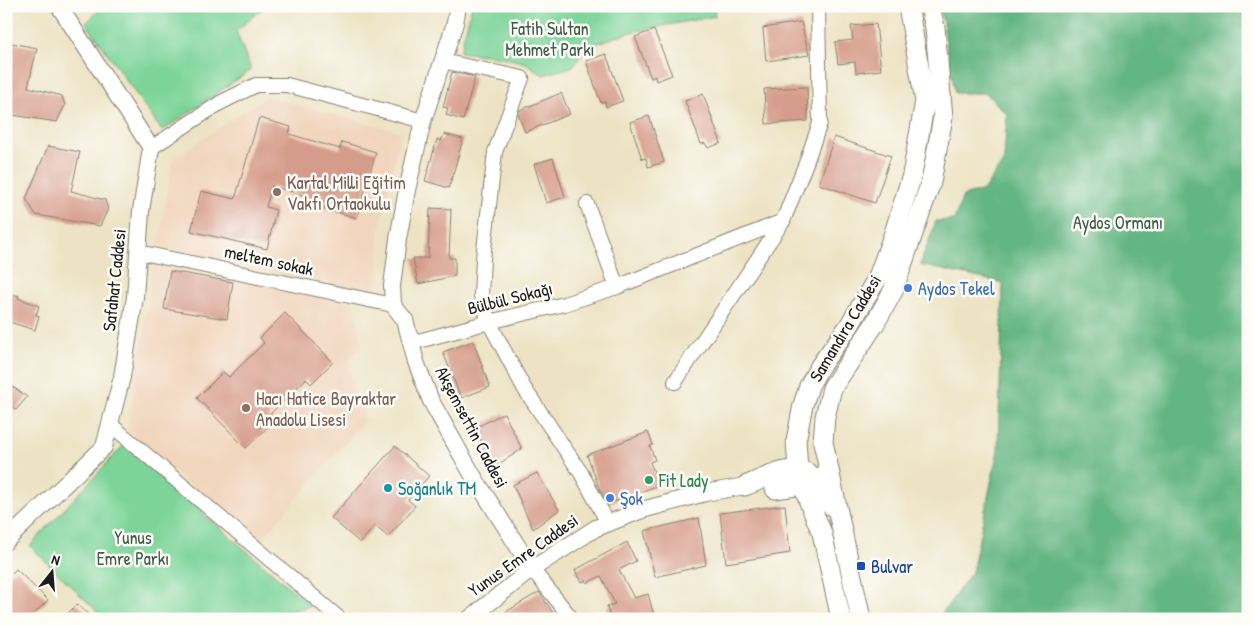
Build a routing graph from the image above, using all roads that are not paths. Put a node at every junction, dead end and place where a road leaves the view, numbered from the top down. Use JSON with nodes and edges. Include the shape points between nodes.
{"nodes":[{"id":1,"x":59,"y":6,"type":"edge"},
{"id":2,"x":458,"y":6,"type":"edge"},
{"id":3,"x":818,"y":6,"type":"edge"},
{"id":4,"x":908,"y":6,"type":"edge"},
{"id":5,"x":930,"y":6,"type":"edge"},
{"id":6,"x":442,"y":61,"type":"junction"},
{"id":7,"x":423,"y":121,"type":"junction"},
{"id":8,"x":151,"y":148,"type":"junction"},
{"id":9,"x":587,"y":204,"type":"dead end"},
{"id":10,"x":783,"y":222,"type":"junction"},
{"id":11,"x":138,"y":252,"type":"junction"},
{"id":12,"x":617,"y":287,"type":"junction"},
{"id":13,"x":393,"y":306,"type":"junction"},
{"id":14,"x":488,"y":322,"type":"junction"},
{"id":15,"x":411,"y":343,"type":"junction"},
{"id":16,"x":675,"y":382,"type":"dead end"},
{"id":17,"x":110,"y":424,"type":"junction"},
{"id":18,"x":823,"y":442,"type":"junction"},
{"id":19,"x":799,"y":475,"type":"junction"},
{"id":20,"x":745,"y":486,"type":"junction"},
{"id":21,"x":775,"y":489,"type":"junction"},
{"id":22,"x":809,"y":502,"type":"junction"},
{"id":23,"x":608,"y":524,"type":"junction"},
{"id":24,"x":6,"y":541,"type":"edge"},
{"id":25,"x":846,"y":548,"type":"junction"},
{"id":26,"x":532,"y":569,"type":"junction"},
{"id":27,"x":340,"y":619,"type":"edge"},
{"id":28,"x":469,"y":619,"type":"edge"},
{"id":29,"x":572,"y":619,"type":"edge"},
{"id":30,"x":841,"y":619,"type":"edge"},
{"id":31,"x":861,"y":619,"type":"edge"}],
"edges":[{"from":1,"to":8,"type":"street"},
{"from":2,"to":6,"type":"street"},
{"from":3,"to":10,"type":"street","via":[[820,123]]},
{"from":4,"to":19,"type":"main road","name":"Samandıra Caddesi","via":[[925,101],[912,175],[878,277],[850,326],[809,386],[796,441]]},
{"from":5,"to":18,"type":"main road","name":"Samandıra Caddesi","via":[[943,117],[931,182],[892,291],[874,325],[832,388],[824,417]]},
{"from":6,"to":7,"type":"street"},
{"from":6,"to":14,"type":"street","via":[[522,78],[495,152],[481,296]]},
{"from":7,"to":8,"type":"street","via":[[287,85],[256,85],[220,103]]},
{"from":7,"to":13,"type":"street","via":[[398,239]]},
{"from":8,"to":11,"type":"street","name":"Safahat Caddesi"},
{"from":9,"to":12,"type":"street"},
{"from":10,"to":12,"type":"street","name":"Bülbül Sokağı"},
{"from":10,"to":16,"type":"street"},
{"from":11,"to":13,"type":"street","name":"meltem sokak"},
{"from":11,"to":17,"type":"street","name":"Safahat Caddesi","via":[[122,377]]},
{"from":12,"to":14,"type":"street","name":"Bülbül Sokağı","via":[[552,308]]},
{"from":13,"to":15,"type":"street","name":"Akşemsettin Caddesi","via":[[405,320]]},
{"from":14,"to":15,"type":"street","name":"Bülbül Sokağı"},
{"from":14,"to":23,"type":"street","via":[[524,388],[581,473]]},
{"from":15,"to":26,"type":"street","name":"Akşemsettin Caddesi","via":[[431,401]]},
{"from":17,"to":24,"type":"street","name":"Safahat Caddesi","via":[[104,447]]},
{"from":17,"to":27,"type":"street"},
{"from":18,"to":19,"type":"main road"},
{"from":18,"to":25,"type":"main road","name":"Samandıra Caddesi"},
{"from":19,"to":20,"type":"main road"},
{"from":19,"to":21,"type":"main road"},
{"from":19,"to":22,"type":"main road","name":"Samandıra Caddesi"},
{"from":19,"to":25,"type":"main road","via":[[824,491]]},
{"from":20,"to":21,"type":"main road"},
{"from":20,"to":23,"type":"street","name":"Yunus Emre Caddesi","via":[[642,510]]},
{"from":21,"to":22,"type":"main road"},
{"from":22,"to":30,"type":"main road","name":"Samandıra Caddesi","via":[[822,533]]},
{"from":23,"to":26,"type":"street","name":"Yunus Emre Caddesi","via":[[596,528]]},
{"from":25,"to":31,"type":"main road","name":"Samandıra Caddesi"},
{"from":26,"to":28,"type":"street","name":"Yunus Emre Caddesi"},
{"from":26,"to":29,"type":"street"}]}
